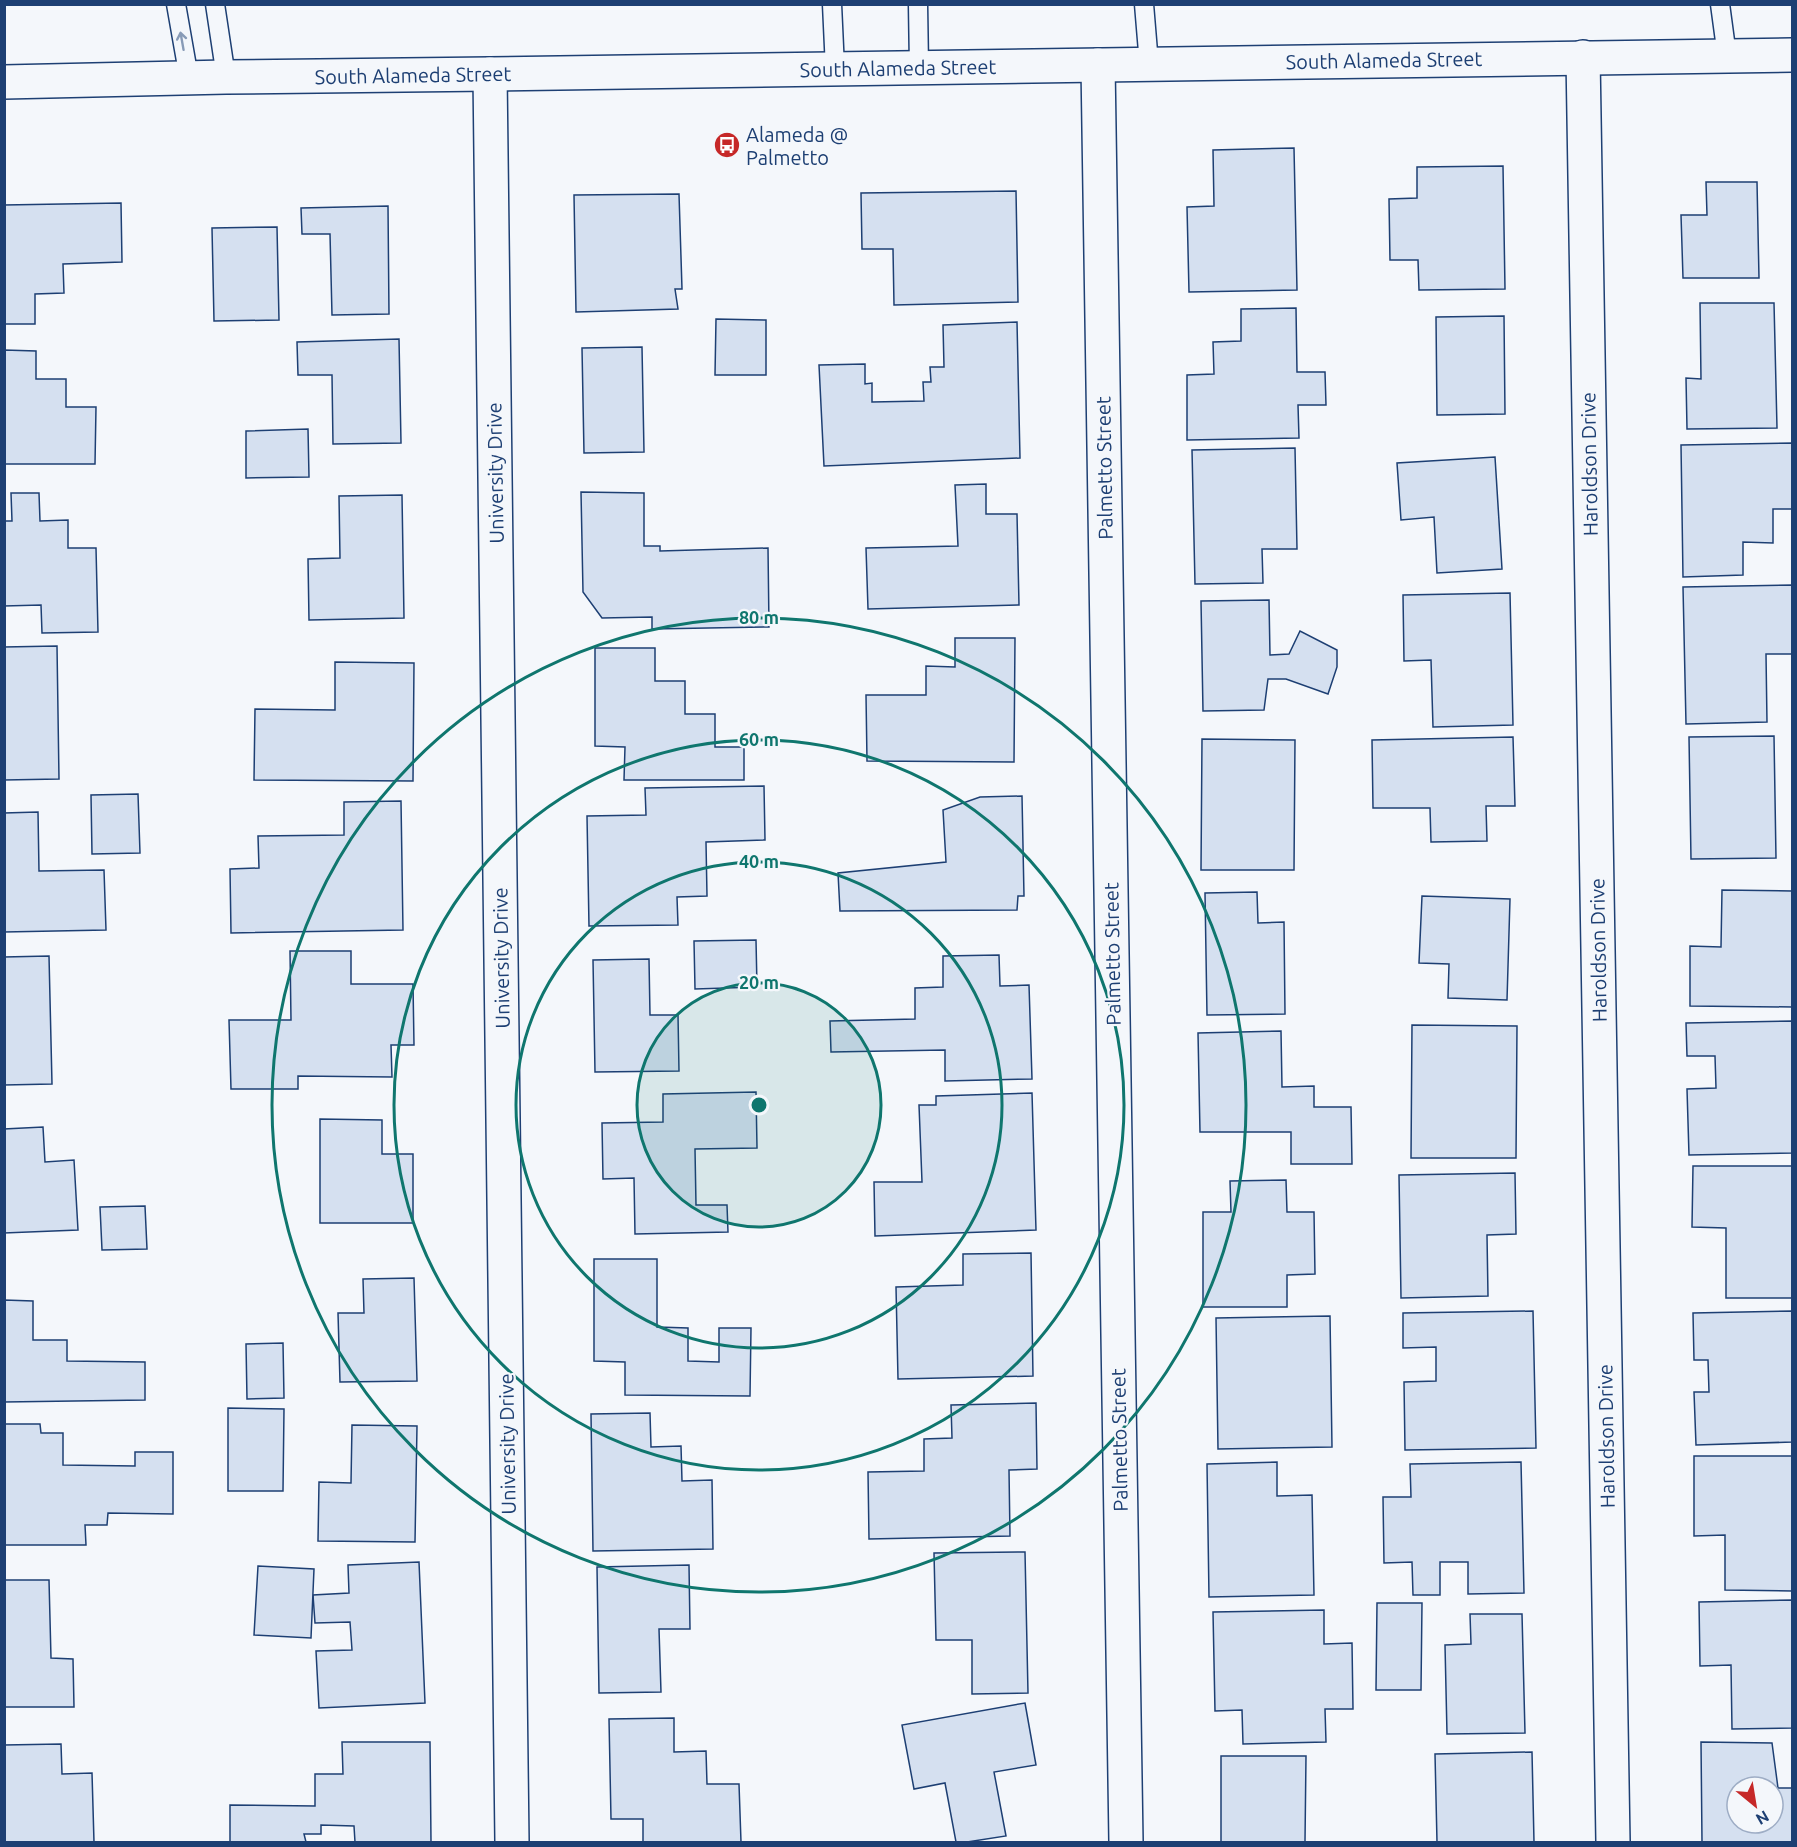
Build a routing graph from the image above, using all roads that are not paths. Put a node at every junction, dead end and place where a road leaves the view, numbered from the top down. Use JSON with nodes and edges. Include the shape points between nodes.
{"nodes":[{"id":1,"x":176,"y":4,"type":"edge"},
{"id":2,"x":216,"y":4,"type":"edge"},
{"id":3,"x":832,"y":4,"type":"edge"},
{"id":4,"x":918,"y":4,"type":"edge"},
{"id":5,"x":1144,"y":4,"type":"edge"},
{"id":6,"x":1720,"y":4,"type":"edge"},
{"id":7,"x":1792,"y":55,"type":"edge"},
{"id":8,"x":1727,"y":56,"type":"junction"},
{"id":9,"x":1583,"y":57,"type":"junction"},
{"id":10,"x":1149,"y":64,"type":"junction"},
{"id":11,"x":1098,"y":65,"type":"junction"},
{"id":12,"x":919,"y":67,"type":"junction"},
{"id":13,"x":835,"y":69,"type":"junction"},
{"id":14,"x":490,"y":75,"type":"junction"},
{"id":15,"x":226,"y":77,"type":"junction"},
{"id":16,"x":189,"y":78,"type":"junction"},
{"id":17,"x":4,"y":82,"type":"edge"},
{"id":18,"x":512,"y":1842,"type":"edge"},
{"id":19,"x":1126,"y":1842,"type":"edge"},
{"id":20,"x":1613,"y":1842,"type":"edge"}],
"edges":[{"from":16,"to":1,"type":"lane","one_way":true},
{"from":2,"to":15,"type":"lane"},
{"from":3,"to":13,"type":"lane"},
{"from":4,"to":12,"type":"lane"},
{"from":5,"to":10,"type":"lane"},
{"from":6,"to":8,"type":"lane"},
{"from":7,"to":8,"type":"street","name":"South Alameda Street"},
{"from":8,"to":9,"type":"street","name":"South Alameda Street"},
{"from":9,"to":10,"type":"street","name":"South Alameda Street"},
{"from":9,"to":20,"type":"street","name":"Haroldson Drive"},
{"from":10,"to":11,"type":"street","name":"South Alameda Street"},
{"from":11,"to":12,"type":"street","name":"South Alameda Street"},
{"from":11,"to":19,"type":"street","name":"Palmetto Street"},
{"from":12,"to":13,"type":"street","name":"South Alameda Street"},
{"from":13,"to":14,"type":"street","name":"South Alameda Street"},
{"from":14,"to":15,"type":"street","name":"South Alameda Street"},
{"from":14,"to":18,"type":"street","name":"University Drive"},
{"from":15,"to":16,"type":"street","name":"South Alameda Street"},
{"from":16,"to":17,"type":"street","name":"South Alameda Street"}]}
